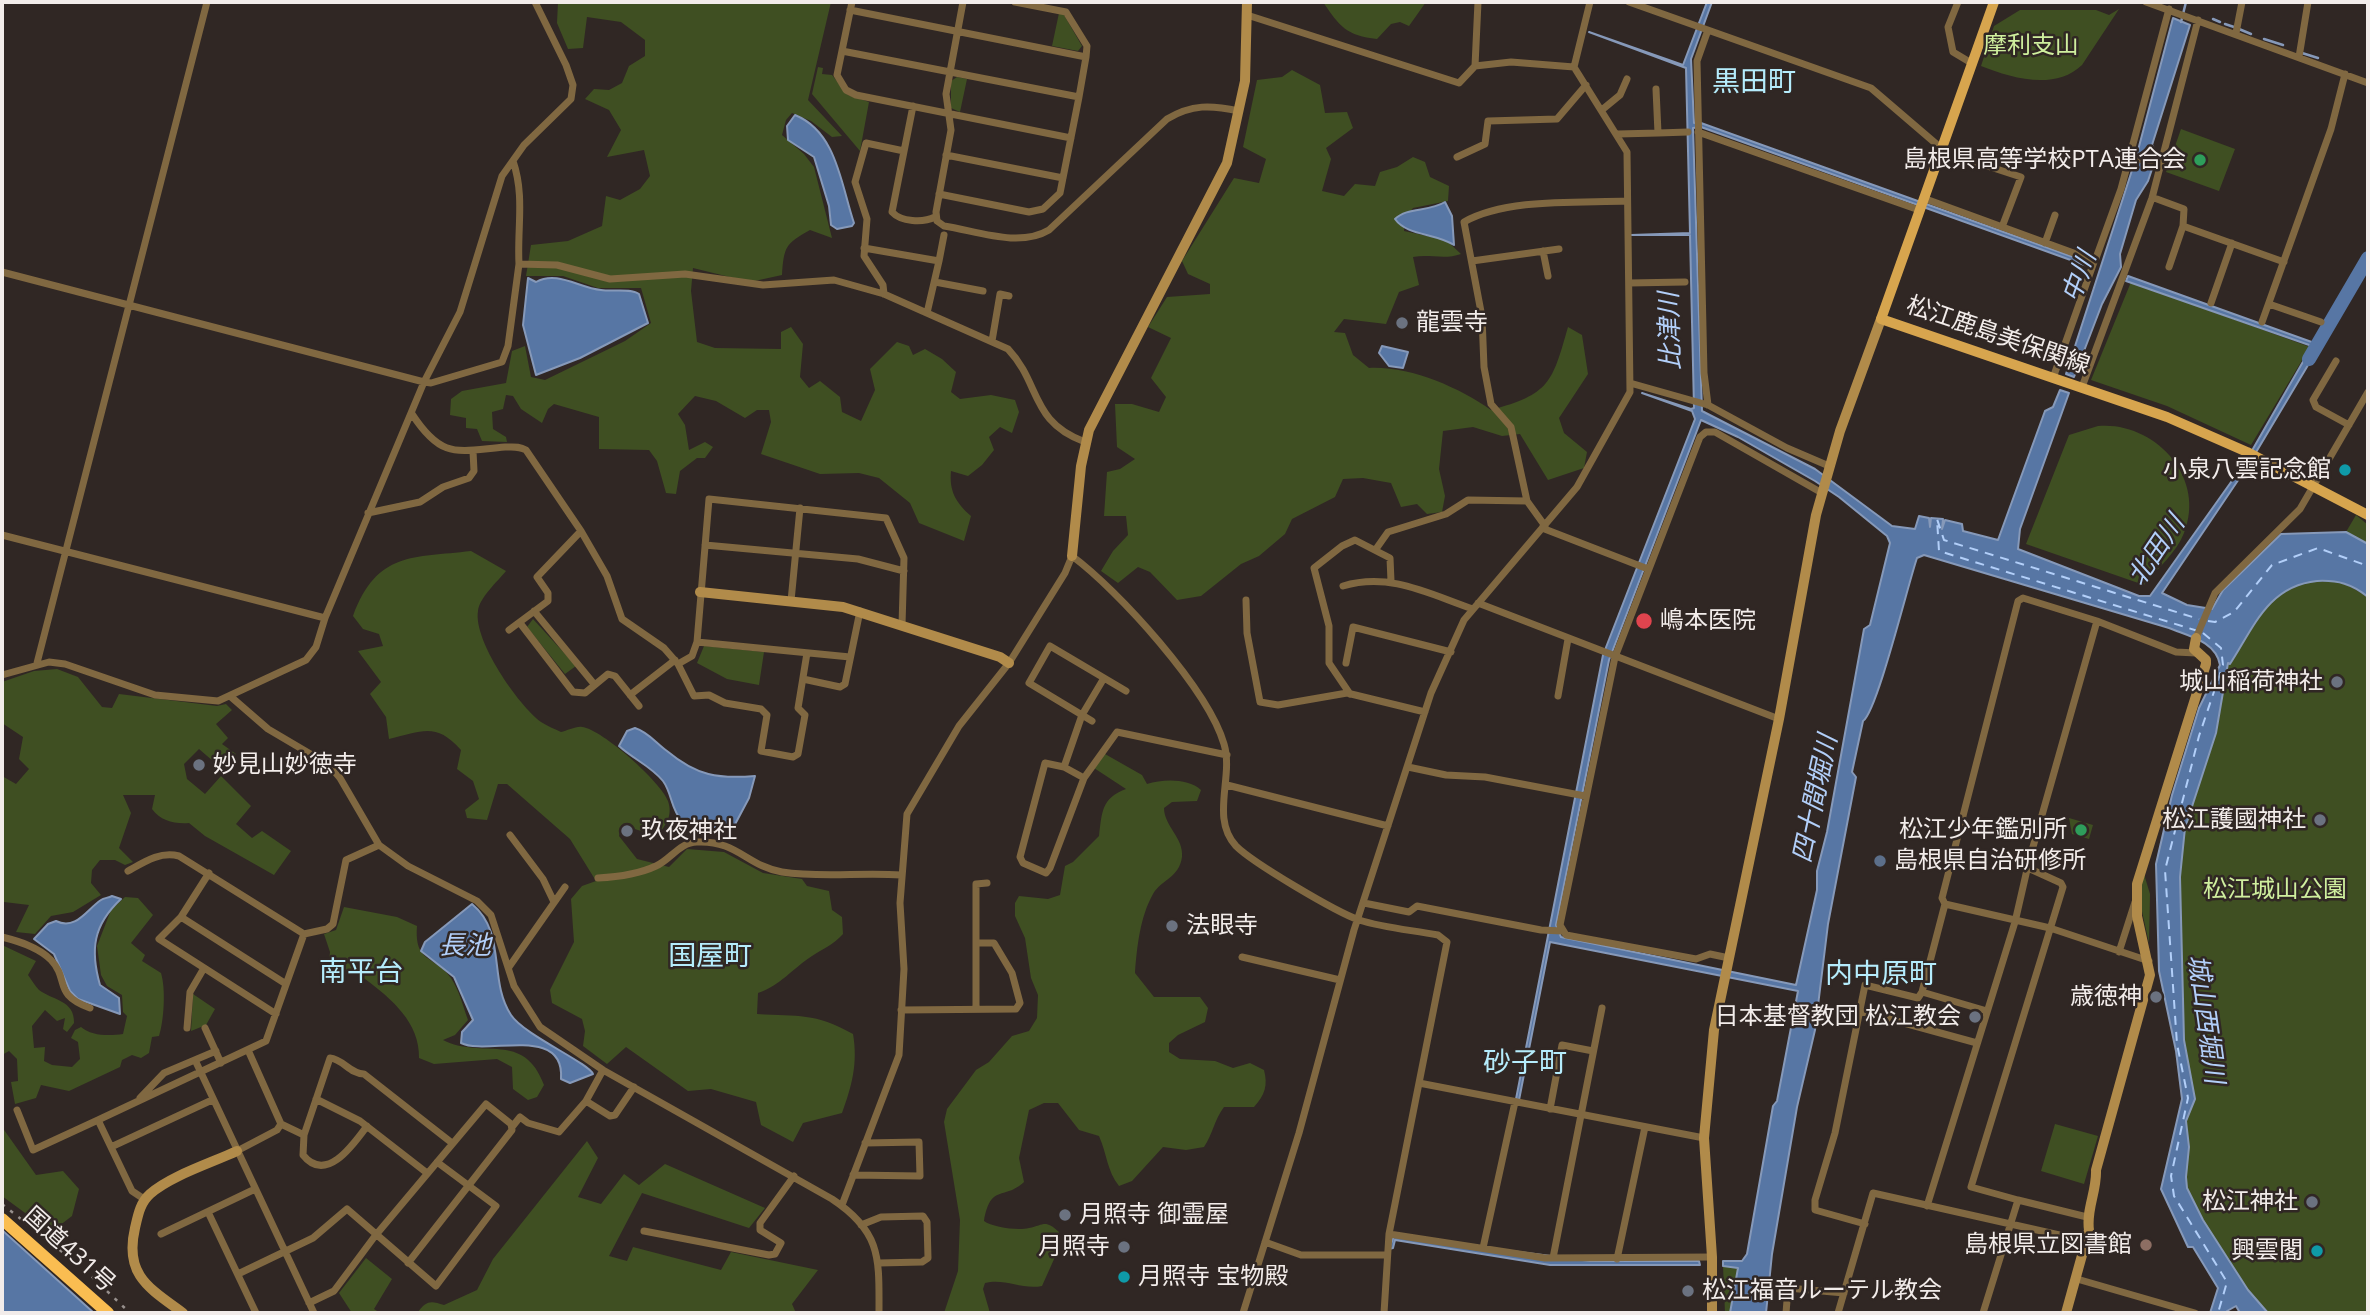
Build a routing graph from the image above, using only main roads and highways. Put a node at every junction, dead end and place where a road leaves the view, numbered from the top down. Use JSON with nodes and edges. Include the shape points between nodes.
{"nodes":[{"id":1,"x":1994,"y":2,"type":"edge"},
{"id":2,"x":2368,"y":515,"type":"edge"},
{"id":3,"x":2,"y":1219,"type":"edge"},
{"id":4,"x":108,"y":1313,"type":"edge"}],
"edges":[{"from":1,"to":2,"type":"main road","name":"松江鹿島美保関線","via":[[1881,318],[2167,417],[2247,452]]},
{"from":3,"to":4,"type":"highway","name":"国道431号"}]}
